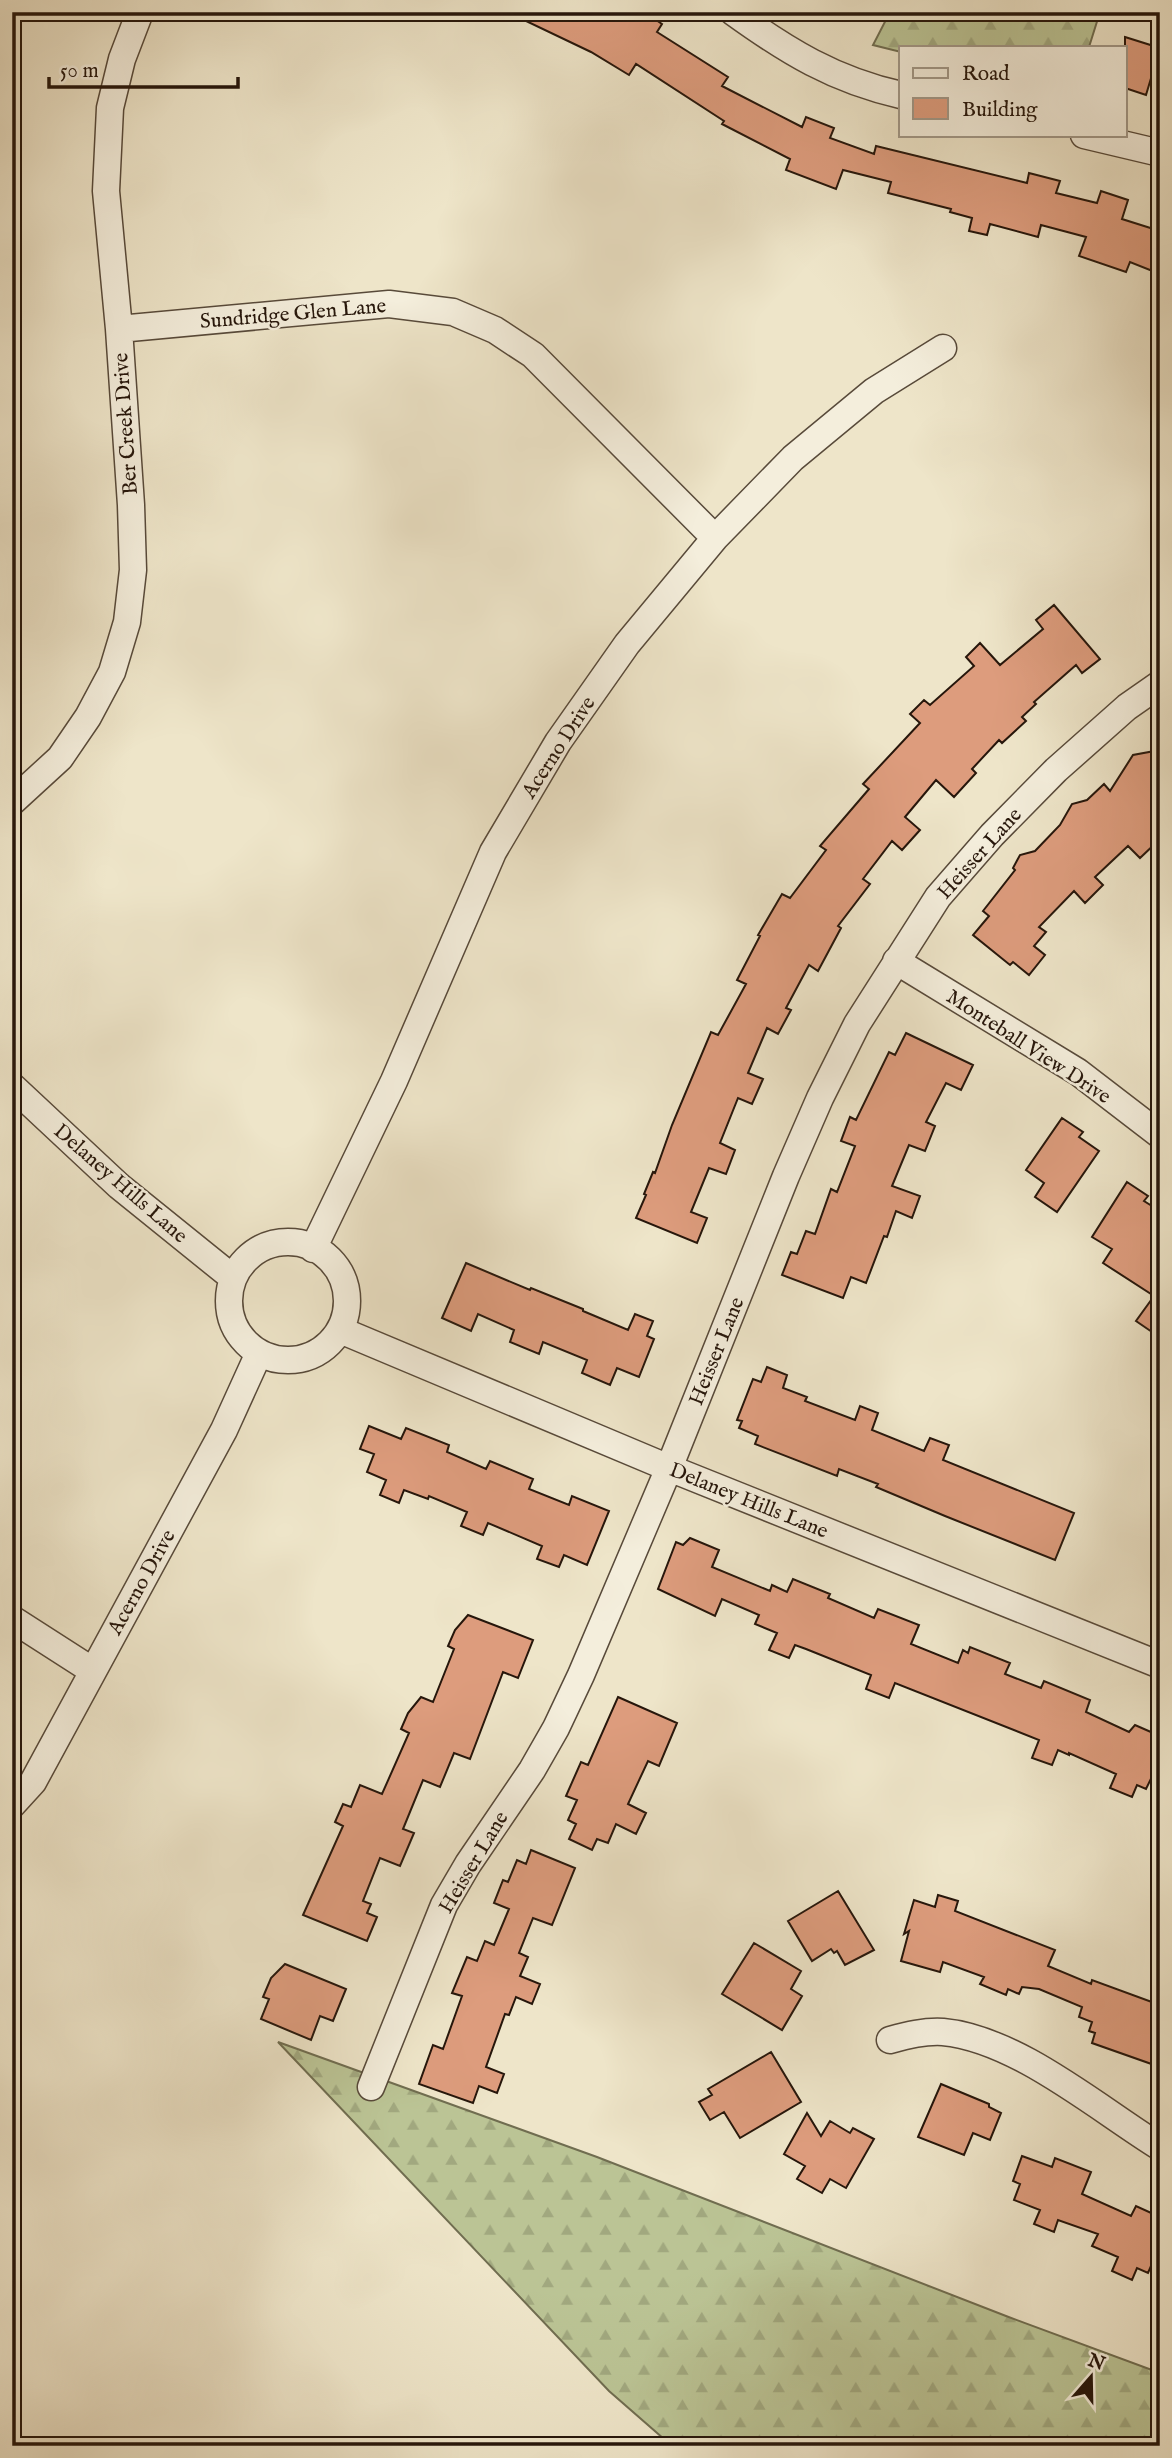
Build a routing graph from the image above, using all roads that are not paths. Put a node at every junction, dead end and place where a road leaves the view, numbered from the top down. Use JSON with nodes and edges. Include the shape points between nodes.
{"nodes":[{"id":1,"x":140,"y":12,"type":"edge"},
{"id":2,"x":733,"y":12,"type":"edge"},
{"id":3,"x":899,"y":94,"type":"edge"},
{"id":4,"x":1088,"y":136,"type":"edge"},
{"id":5,"x":1160,"y":153,"type":"edge"},
{"id":6,"x":119,"y":329,"type":"junction"},
{"id":7,"x":943,"y":348,"type":"dead end"},
{"id":8,"x":715,"y":538,"type":"junction"},
{"id":9,"x":1160,"y":684,"type":"edge"},
{"id":10,"x":12,"y":802,"type":"edge"},
{"id":11,"x":896,"y":961,"type":"junction"},
{"id":12,"x":12,"y":1086,"type":"edge"},
{"id":13,"x":1160,"y":1135,"type":"edge"},
{"id":14,"x":313,"y":1249,"type":"junction"},
{"id":15,"x":233,"y":1278,"type":"junction"},
{"id":16,"x":340,"y":1330,"type":"junction"},
{"id":17,"x":259,"y":1353,"type":"junction"},
{"id":18,"x":669,"y":1468,"type":"junction"},
{"id":19,"x":12,"y":1619,"type":"edge"},
{"id":20,"x":1160,"y":1665,"type":"edge"},
{"id":21,"x":93,"y":1671,"type":"junction"},
{"id":22,"x":12,"y":1805,"type":"edge"},
{"id":23,"x":890,"y":2040,"type":"dead end"},
{"id":24,"x":371,"y":2087,"type":"dead end"},
{"id":25,"x":1160,"y":2147,"type":"edge"}],
"edges":[{"from":1,"to":6,"type":"street","name":"Ber Creek Drive","via":[[110,108],[106,191]]},
{"from":2,"to":3,"type":"street","via":[[810,63]]},
{"from":4,"to":5,"type":"street"},
{"from":6,"to":8,"type":"street","name":"Sundridge Glen Lane","via":[[389,304],[453,312],[495,330],[533,355]]},
{"from":6,"to":10,"type":"street","name":"Ber Creek Drive","via":[[132,557],[127,622],[112,672],[88,717],[60,758]]},
{"from":7,"to":8,"type":"street","name":"Acerno Drive","via":[[874,391],[793,457]]},
{"from":8,"to":14,"type":"street","name":"Acerno Drive","via":[[627,644],[558,742],[493,852],[394,1081]]},
{"from":9,"to":11,"type":"street","name":"Heisser Lane","via":[[1056,770],[992,835],[938,897]]},
{"from":11,"to":13,"type":"street","name":"Monteball View Drive","via":[[1078,1072]]},
{"from":11,"to":18,"type":"street","name":"Heisser Lane","via":[[857,1024],[820,1098]]},
{"from":12,"to":15,"type":"street","name":"Delaney Hills Lane","via":[[119,1186]]},
{"from":14,"to":15,"type":"street","via":[[281,1242],[261,1248],[244,1261]]},
{"from":14,"to":16,"type":"street","via":[[334,1264],[343,1279],[346,1314]]},
{"from":15,"to":17,"type":"street","via":[[230,1315],[237,1333]]},
{"from":16,"to":17,"type":"street","via":[[316,1354],[300,1359],[286,1361]]},
{"from":16,"to":18,"type":"street","name":"Delaney Hills Lane"},
{"from":17,"to":21,"type":"street","name":"Acerno Drive","via":[[224,1430]]},
{"from":18,"to":20,"type":"street","name":"Delaney Hills Lane"},
{"from":18,"to":24,"type":"street","name":"Heisser Lane","via":[[556,1728],[444,1905]]},
{"from":19,"to":21,"type":"street"},
{"from":21,"to":22,"type":"street","name":"Acerno Drive","via":[[33,1782]]},
{"from":23,"to":25,"type":"street","via":[[917,2032],[975,2039],[1049,2074]]}]}
